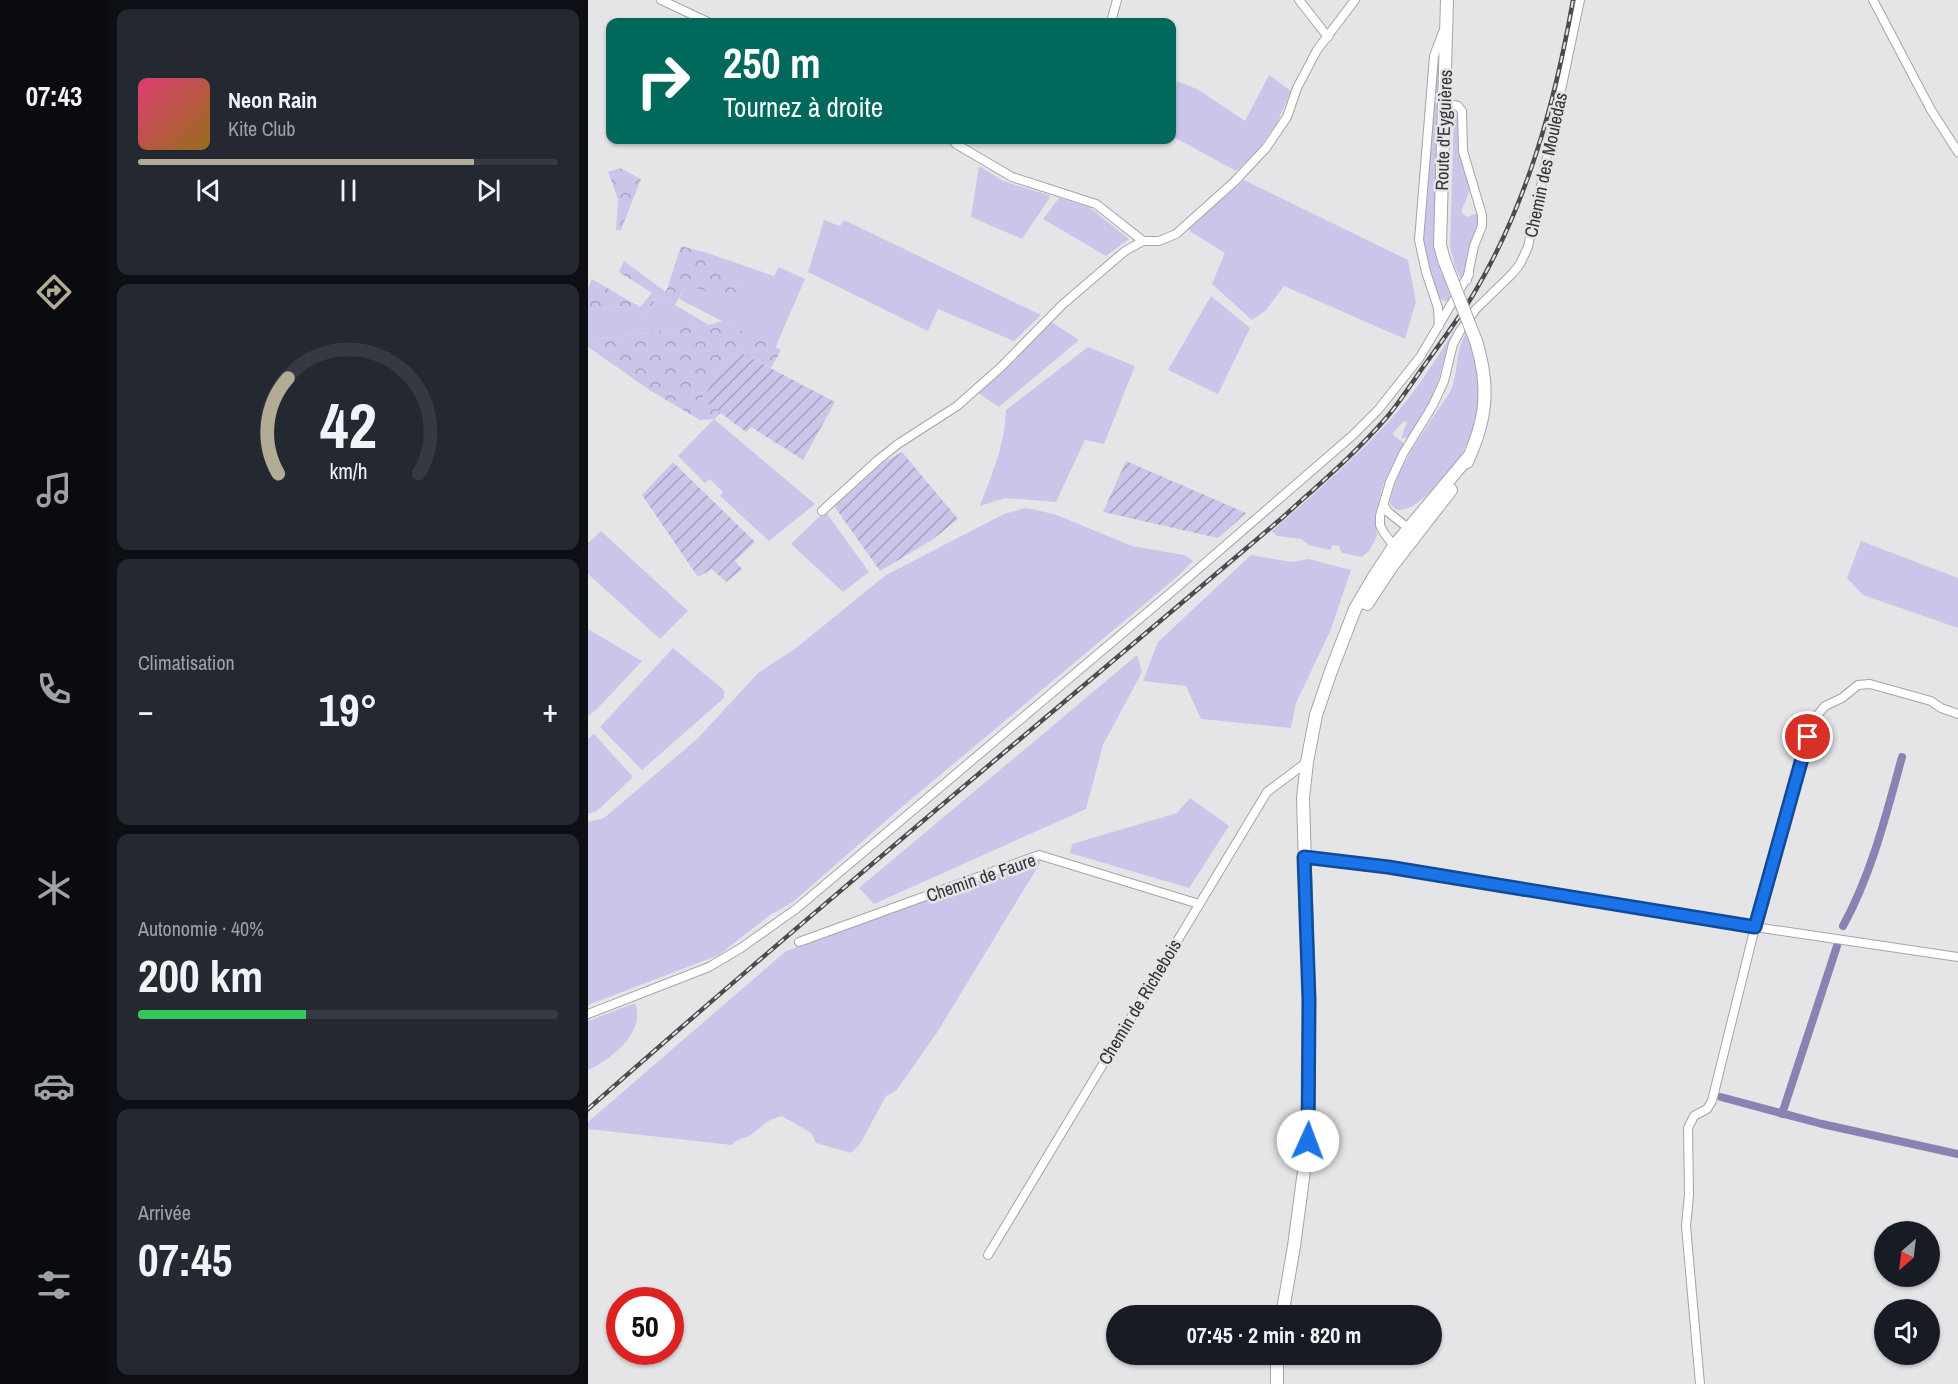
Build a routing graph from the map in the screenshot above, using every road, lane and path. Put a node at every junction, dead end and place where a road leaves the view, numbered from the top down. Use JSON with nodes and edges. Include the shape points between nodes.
{"nodes":[{"id":1,"x":661,"y":0,"type":"edge"},
{"id":2,"x":1117,"y":0,"type":"edge"},
{"id":3,"x":1299,"y":0,"type":"edge"},
{"id":4,"x":1355,"y":0,"type":"edge"},
{"id":5,"x":1447,"y":0,"type":"edge"},
{"id":6,"x":1580,"y":0,"type":"edge"},
{"id":7,"x":1873,"y":0,"type":"edge"},
{"id":8,"x":699,"y":18,"type":"edge"},
{"id":9,"x":1112,"y":18,"type":"edge"},
{"id":10,"x":1447,"y":24,"type":"junction"},
{"id":11,"x":1328,"y":37,"type":"junction"},
{"id":12,"x":1444,"y":103,"type":"junction"},
{"id":13,"x":956,"y":144,"type":"edge"},
{"id":14,"x":1958,"y":152,"type":"edge"},
{"id":15,"x":1143,"y":241,"type":"junction"},
{"id":16,"x":1439,"y":327,"type":"junction"},
{"id":17,"x":1384,"y":506,"type":"junction"},
{"id":18,"x":822,"y":511,"type":"dead end"},
{"id":19,"x":1406,"y":536,"type":"junction"},
{"id":20,"x":1330,"y":671,"type":"junction"},
{"id":21,"x":1958,"y":714,"type":"edge"},
{"id":22,"x":1307,"y":762,"type":"junction"},
{"id":23,"x":1304,"y":857,"type":"junction"},
{"id":24,"x":1199,"y":904,"type":"junction"},
{"id":25,"x":1755,"y":927,"type":"junction"},
{"id":26,"x":799,"y":942,"type":"dead end"},
{"id":27,"x":1958,"y":957,"type":"edge"},
{"id":28,"x":588,"y":1014,"type":"edge"},
{"id":29,"x":988,"y":1255,"type":"dead end"},
{"id":30,"x":1284,"y":1305,"type":"edge"},
{"id":31,"x":1277,"y":1365,"type":"edge"},
{"id":32,"x":1278,"y":1384,"type":"edge"},
{"id":33,"x":1700,"y":1384,"type":"edge"}],
"edges":[{"from":1,"to":8,"type":"street"},
{"from":2,"to":9,"type":"street"},
{"from":3,"to":11,"type":"street"},
{"from":4,"to":11,"type":"street"},
{"from":5,"to":10,"type":"main road","name":"Route d'Eyguières"},
{"from":6,"to":17,"type":"street","name":"Chemin des Mouledas","via":[[1528,247],[1516,269],[1460,331],[1444,381],[1390,482]]},
{"from":7,"to":14,"type":"street","via":[[1931,110]]},
{"from":10,"to":12,"type":"main road","name":"Route d'Eyguières"},
{"from":10,"to":16,"type":"street","via":[[1434,56],[1419,240],[1438,308]]},
{"from":11,"to":15,"type":"street","via":[[1317,50],[1287,117],[1266,148],[1176,234],[1159,241]]},
{"from":12,"to":16,"type":"street","via":[[1462,111],[1464,151],[1482,226],[1461,295]]},
{"from":12,"to":19,"type":"main road","name":"Route d'Eyguières","bridge":true,"via":[[1440,245],[1484,370],[1484,407],[1479,434],[1461,475]]},
{"from":13,"to":15,"type":"street","via":[[1012,177],[1096,204]]},
{"from":15,"to":18,"type":"street","via":[[1125,250],[1062,305],[957,406],[898,444]]},
{"from":16,"to":28,"type":"street","via":[[1378,410],[1353,435],[809,899],[709,967]]},
{"from":17,"to":19,"type":"street"},
{"from":17,"to":19,"type":"street","name":"Chemin des Mouledas","via":[[1380,516],[1382,527]]},
{"from":19,"to":20,"type":"main road"},
{"from":19,"to":20,"type":"main road","via":[[1355,609]]},
{"from":20,"to":22,"type":"main road"},
{"from":21,"to":25,"type":"street","via":[[1931,701],[1870,684],[1858,685],[1825,706],[1814,719]]},
{"from":22,"to":23,"type":"main road"},
{"from":22,"to":24,"type":"street","name":"Chemin de Richebois","via":[[1268,792]]},
{"from":23,"to":25,"type":"street","via":[[1388,867]]},
{"from":23,"to":30,"type":"main road","via":[[1308,1141]]},
{"from":24,"to":26,"type":"street","name":"Chemin de Faure","via":[[1040,855]]},
{"from":24,"to":29,"type":"street","name":"Chemin de Richebois"},
{"from":25,"to":27,"type":"street"},
{"from":25,"to":33,"type":"street","via":[[1712,1101],[1694,1116],[1688,1128],[1686,1226]]},
{"from":31,"to":32,"type":"main road"}]}
